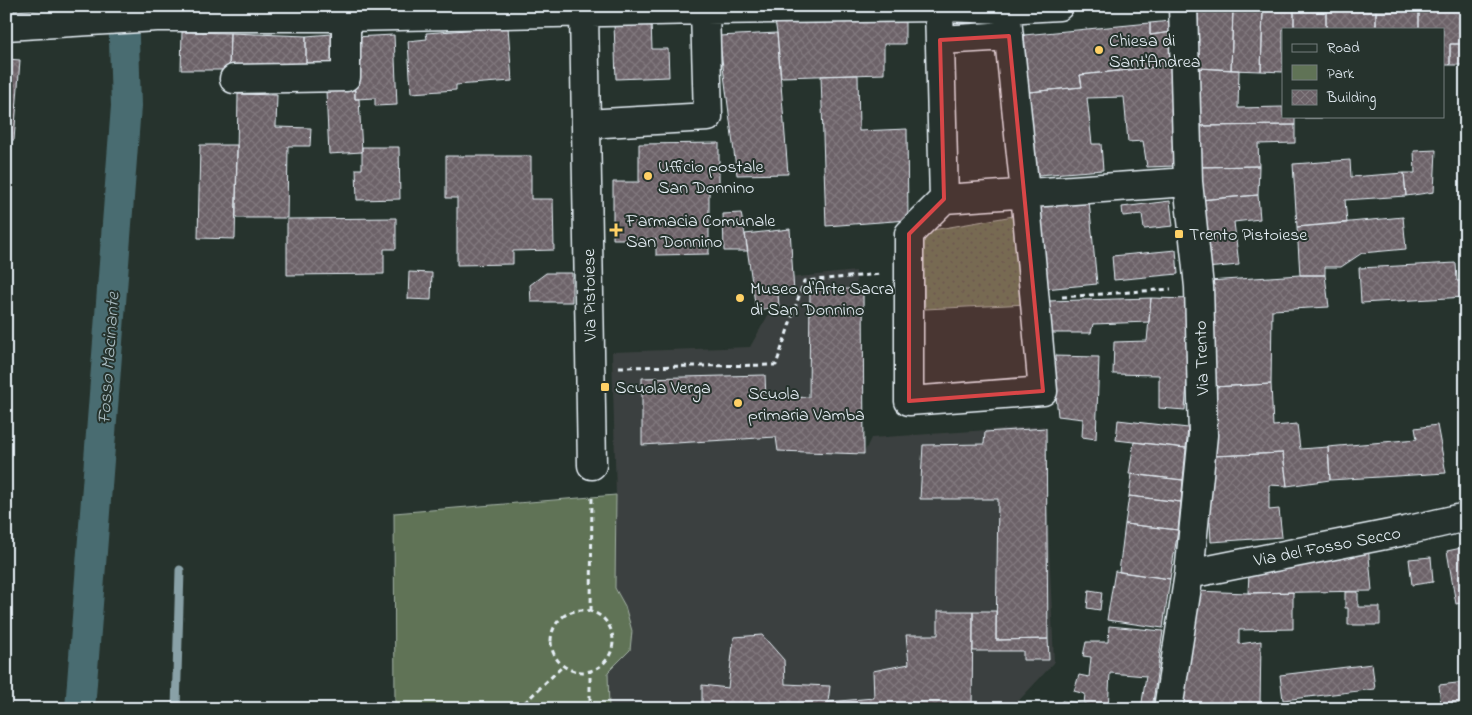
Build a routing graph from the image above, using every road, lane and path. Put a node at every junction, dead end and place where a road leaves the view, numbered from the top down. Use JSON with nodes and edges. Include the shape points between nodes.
{"nodes":[{"id":1,"x":1059,"y":6,"type":"edge"},
{"id":2,"x":1183,"y":6,"type":"edge"},
{"id":3,"x":939,"y":7,"type":"edge"},
{"id":4,"x":705,"y":10,"type":"junction"},
{"id":5,"x":584,"y":12,"type":"junction"},
{"id":6,"x":346,"y":17,"type":"junction"},
{"id":7,"x":1007,"y":22,"type":"junction"},
{"id":8,"x":6,"y":26,"type":"edge"},
{"id":9,"x":940,"y":40,"type":"junction"},
{"id":10,"x":234,"y":79,"type":"dead end"},
{"id":11,"x":586,"y":124,"type":"junction"},
{"id":12,"x":1188,"y":182,"type":"junction"},
{"id":13,"x":1025,"y":194,"type":"junction"},
{"id":14,"x":944,"y":199,"type":"junction"},
{"id":15,"x":909,"y":272,"type":"junction"},
{"id":16,"x":1199,"y":286,"type":"junction"},
{"id":17,"x":1034,"y":299,"type":"junction"},
{"id":18,"x":590,"y":367,"type":"junction"},
{"id":19,"x":592,"y":466,"type":"joint"},
{"id":20,"x":1466,"y":517,"type":"edge"},
{"id":21,"x":1189,"y":574,"type":"junction"},
{"id":22,"x":592,"y":611,"type":"junction"},
{"id":23,"x":563,"y":666,"type":"junction"},
{"id":24,"x":590,"y":672,"type":"junction"},
{"id":25,"x":518,"y":709,"type":"edge"},
{"id":26,"x":590,"y":709,"type":"edge"},
{"id":27,"x":1168,"y":709,"type":"edge"}],
"edges":[{"from":1,"to":7,"type":"street"},
{"from":2,"to":12,"type":"street","name":"Via Trento"},
{"from":3,"to":4,"type":"street"},
{"from":3,"to":7,"type":"street"},
{"from":3,"to":9,"type":"street"},
{"from":4,"to":5,"type":"street"},
{"from":4,"to":11,"type":"street","via":[[708,117]]},
{"from":5,"to":6,"type":"street"},
{"from":5,"to":11,"type":"street","name":"Via Pistoiese"},
{"from":6,"to":8,"type":"street","via":[[157,17]]},
{"from":6,"to":10,"type":"street","via":[[346,76]]},
{"from":7,"to":9,"type":"street"},
{"from":7,"to":13,"type":"street"},
{"from":9,"to":14,"type":"street"},
{"from":11,"to":18,"type":"street","name":"Via Pistoiese"},
{"from":12,"to":13,"type":"street"},
{"from":12,"to":16,"type":"street","name":"Via Trento"},
{"from":13,"to":14,"type":"street"},
{"from":13,"to":17,"type":"street"},
{"from":14,"to":15,"type":"street","via":[[909,234]]},
{"from":15,"to":17,"type":"street","via":[[909,401],[1043,391]]},
{"from":15,"to":18,"type":"path","via":[[804,281],[776,365]]},
{"from":16,"to":17,"type":"path"},
{"from":16,"to":21,"type":"street","name":"Via Trento","via":[[1203,434]]},
{"from":18,"to":19,"type":"street","name":"Via Pistoiese"},
{"from":19,"to":22,"type":"path"},
{"from":20,"to":21,"type":"street","name":"Via del Fosso Secco"},
{"from":21,"to":27,"type":"street","name":"Via Trento"},
{"from":22,"to":23,"type":"path","via":[[570,612],[554,626],[552,648]]},
{"from":22,"to":24,"type":"path","via":[[604,618],[614,637],[608,659]]},
{"from":23,"to":24,"type":"path","via":[[573,671]]},
{"from":23,"to":25,"type":"path"},
{"from":24,"to":26,"type":"path"}]}
